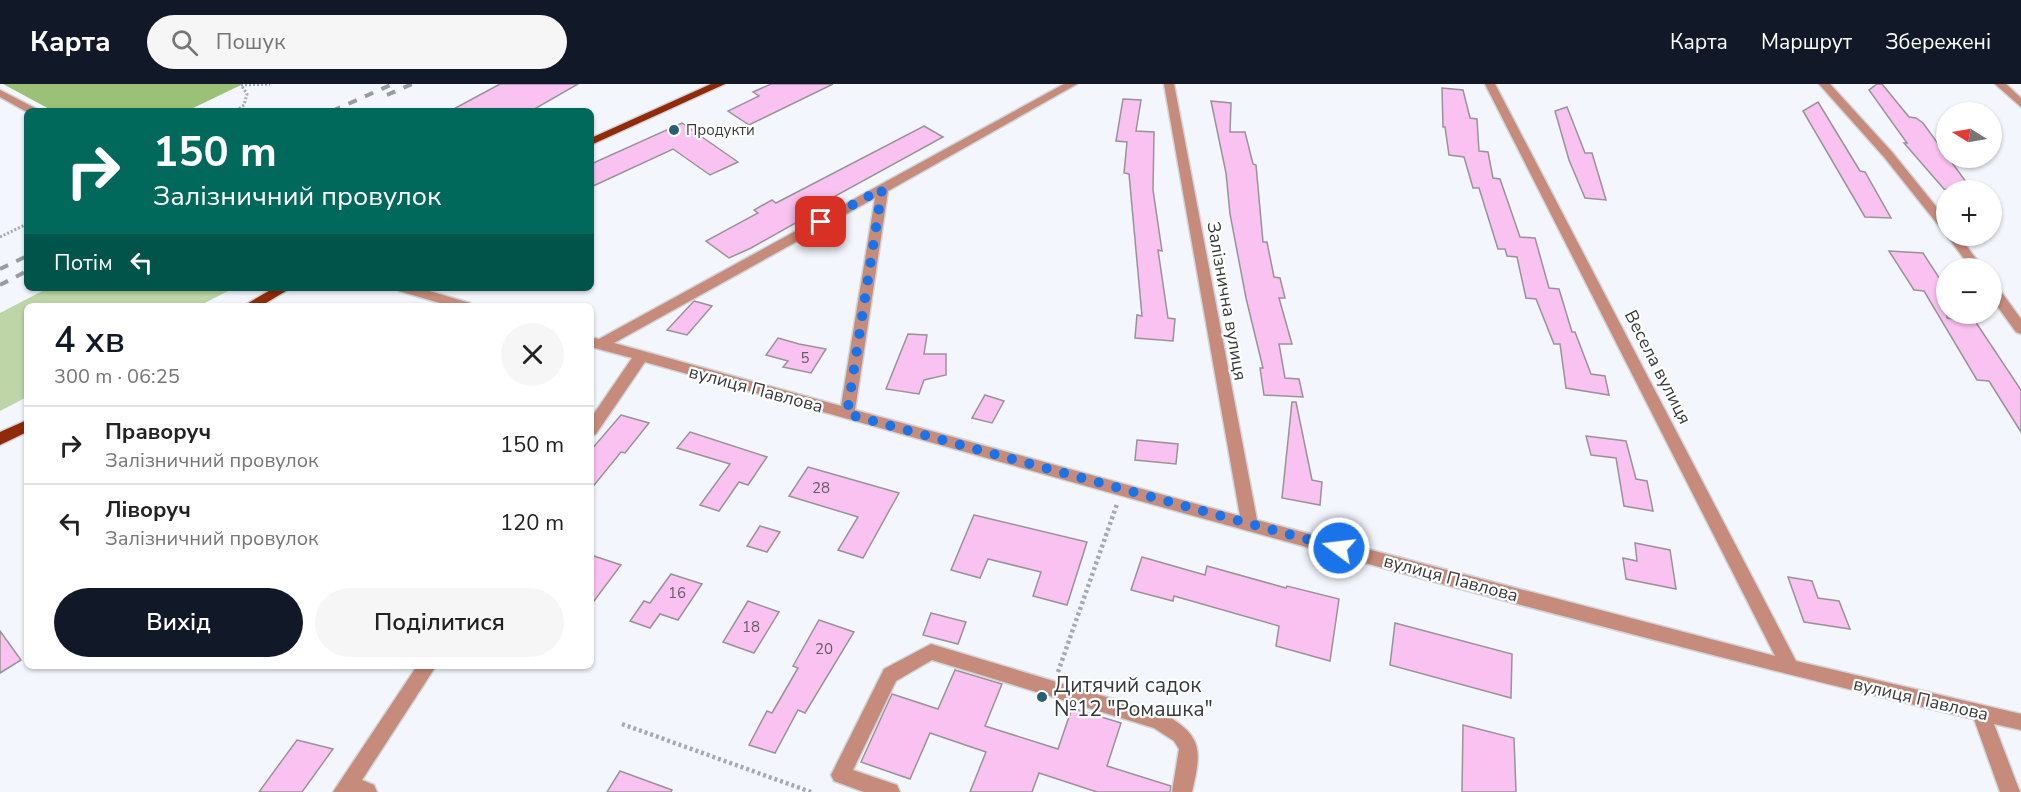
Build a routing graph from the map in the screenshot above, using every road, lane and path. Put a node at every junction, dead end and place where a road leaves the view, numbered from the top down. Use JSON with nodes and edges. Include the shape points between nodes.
{"nodes":[{"id":1,"x":241,"y":84,"type":"edge"},
{"id":2,"x":270,"y":84,"type":"edge"},
{"id":3,"x":720,"y":84,"type":"edge"},
{"id":4,"x":1072,"y":84,"type":"edge"},
{"id":5,"x":1169,"y":84,"type":"edge"},
{"id":6,"x":1490,"y":84,"type":"edge"},
{"id":7,"x":1824,"y":84,"type":"edge"},
{"id":8,"x":2000,"y":84,"type":"edge"},
{"id":9,"x":0,"y":93,"type":"edge"},
{"id":10,"x":2021,"y":104,"type":"edge"},
{"id":11,"x":28,"y":108,"type":"edge"},
{"id":12,"x":240,"y":108,"type":"edge"},
{"id":13,"x":594,"y":141,"type":"edge"},
{"id":14,"x":882,"y":189,"type":"junction"},
{"id":15,"x":1936,"y":214,"type":"edge"},
{"id":16,"x":24,"y":225,"type":"edge"},
{"id":17,"x":0,"y":237,"type":"edge"},
{"id":18,"x":278,"y":291,"type":"edge"},
{"id":19,"x":414,"y":291,"type":"edge"},
{"id":20,"x":256,"y":303,"type":"edge"},
{"id":21,"x":455,"y":303,"type":"edge"},
{"id":22,"x":2002,"y":303,"type":"edge"},
{"id":23,"x":2021,"y":329,"type":"edge"},
{"id":24,"x":596,"y":344,"type":"edge"},
{"id":25,"x":640,"y":358,"type":"junction"},
{"id":26,"x":847,"y":414,"type":"junction"},
{"id":27,"x":594,"y":426,"type":"edge"},
{"id":28,"x":24,"y":427,"type":"edge"},
{"id":29,"x":0,"y":439,"type":"edge"},
{"id":30,"x":1122,"y":489,"type":"junction"},
{"id":31,"x":1250,"y":525,"type":"junction"},
{"id":32,"x":1790,"y":668,"type":"junction"},
{"id":33,"x":425,"y":669,"type":"edge"},
{"id":34,"x":1052,"y":689,"type":"junction"},
{"id":35,"x":1981,"y":714,"type":"junction"},
{"id":36,"x":2021,"y":722,"type":"edge"},
{"id":37,"x":622,"y":724,"type":"dead end"},
{"id":38,"x":346,"y":788,"type":"edge"},
{"id":39,"x":367,"y":792,"type":"edge"},
{"id":40,"x":811,"y":792,"type":"edge"},
{"id":41,"x":890,"y":792,"type":"edge"},
{"id":42,"x":1182,"y":792,"type":"edge"},
{"id":43,"x":2010,"y":792,"type":"edge"}],
"edges":[{"from":1,"to":2,"type":"path"},
{"from":1,"to":12,"type":"path","via":[[247,94]]},
{"from":3,"to":13,"type":"main road"},
{"from":4,"to":14,"type":"street"},
{"from":5,"to":31,"type":"street","name":"Залізнична вулиця"},
{"from":6,"to":32,"type":"street","name":"Весела вулиця"},
{"from":7,"to":15,"type":"street","via":[[1887,152]]},
{"from":8,"to":10,"type":"street"},
{"from":9,"to":11,"type":"street"},
{"from":14,"to":24,"type":"street"},
{"from":14,"to":26,"type":"street"},
{"from":16,"to":17,"type":"path"},
{"from":18,"to":20,"type":"main road"},
{"from":19,"to":21,"type":"street"},
{"from":22,"to":23,"type":"street"},
{"from":24,"to":25,"type":"street","name":"вулиця Павлова"},
{"from":25,"to":26,"type":"street","name":"вулиця Павлова"},
{"from":25,"to":27,"type":"street"},
{"from":26,"to":30,"type":"street","name":"вулиця Павлова"},
{"from":28,"to":29,"type":"main road"},
{"from":30,"to":31,"type":"street","name":"вулиця Павлова"},
{"from":30,"to":34,"type":"path"},
{"from":31,"to":32,"type":"street","name":"вулиця Павлова"},
{"from":32,"to":35,"type":"street","name":"вулиця Павлова"},
{"from":33,"to":38,"type":"street"},
{"from":34,"to":41,"type":"street","via":[[931,652],[890,675],[841,775]]},
{"from":34,"to":42,"type":"street","via":[[1159,721],[1182,733],[1190,747]]},
{"from":35,"to":36,"type":"street","name":"вулиця Павлова"},
{"from":35,"to":43,"type":"street"},
{"from":37,"to":40,"type":"path"},
{"from":38,"to":39,"type":"street"}]}
